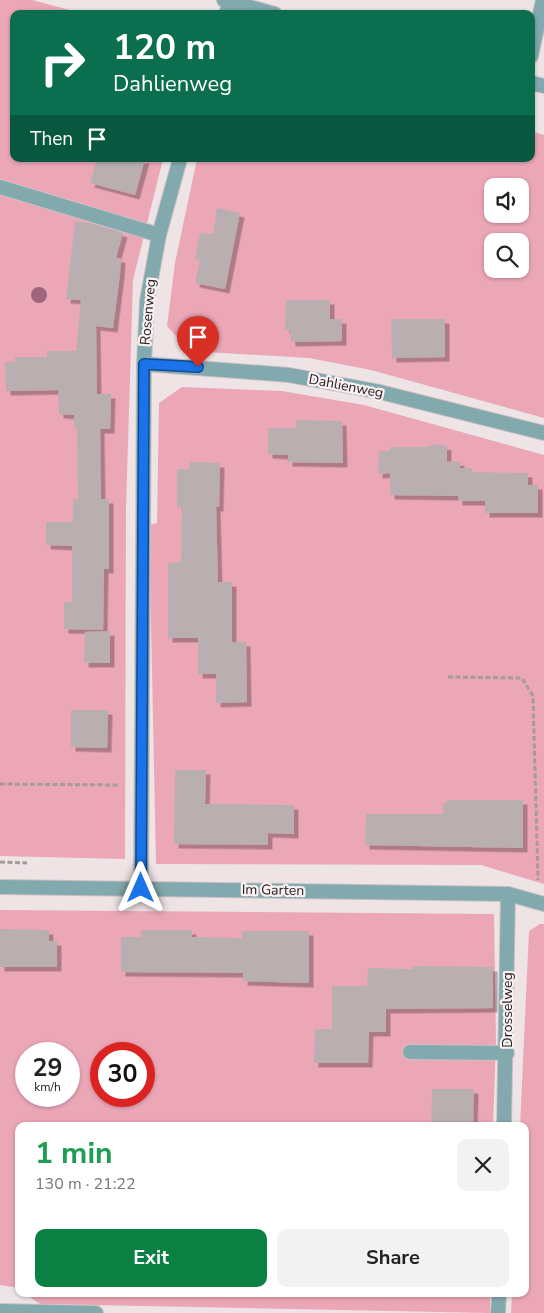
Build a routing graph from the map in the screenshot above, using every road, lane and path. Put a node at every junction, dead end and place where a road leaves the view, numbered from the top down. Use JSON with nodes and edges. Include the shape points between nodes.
{"nodes":[{"id":1,"x":543,"y":0,"type":"edge"},
{"id":2,"x":227,"y":5,"type":"edge"},
{"id":3,"x":254,"y":10,"type":"edge"},
{"id":4,"x":535,"y":37,"type":"edge"},
{"id":5,"x":179,"y":162,"type":"edge"},
{"id":6,"x":0,"y":187,"type":"edge"},
{"id":7,"x":159,"y":236,"type":"junction"},
{"id":8,"x":144,"y":364,"type":"junction"},
{"id":9,"x":544,"y":433,"type":"edge"},
{"id":10,"x":448,"y":677,"type":"dead end"},
{"id":11,"x":0,"y":784,"type":"edge"},
{"id":12,"x":141,"y":786,"type":"junction"},
{"id":13,"x":0,"y":887,"type":"edge"},
{"id":14,"x":141,"y":888,"type":"junction"},
{"id":15,"x":508,"y":894,"type":"junction"},
{"id":16,"x":541,"y":904,"type":"edge"},
{"id":17,"x":410,"y":1052,"type":"dead end"},
{"id":18,"x":507,"y":1053,"type":"junction"},
{"id":19,"x":504,"y":1122,"type":"edge"},
{"id":20,"x":499,"y":1297,"type":"edge"},
{"id":21,"x":0,"y":1311,"type":"edge"},
{"id":22,"x":96,"y":1313,"type":"edge"},
{"id":23,"x":498,"y":1313,"type":"edge"}],
"edges":[{"from":1,"to":4,"type":"street"},
{"from":2,"to":3,"type":"street"},
{"from":5,"to":7,"type":"street","name":"Rosenweg"},
{"from":6,"to":7,"type":"street"},
{"from":7,"to":8,"type":"street","name":"Rosenweg","via":[[147,301]]},
{"from":8,"to":9,"type":"street","name":"Dahlienweg","via":[[290,375],[380,392]]},
{"from":8,"to":12,"type":"street","name":"Rosenweg"},
{"from":10,"to":16,"type":"path","via":[[522,678],[533,696]]},
{"from":11,"to":12,"type":"path"},
{"from":12,"to":14,"type":"street","name":"Rosenweg"},
{"from":13,"to":14,"type":"street","name":"Im Garten"},
{"from":14,"to":15,"type":"street","name":"Im Garten"},
{"from":15,"to":16,"type":"street","name":"Im Garten"},
{"from":15,"to":18,"type":"street","name":"Drosselweg"},
{"from":17,"to":18,"type":"street"},
{"from":18,"to":19,"type":"street","name":"Drosselweg"},
{"from":20,"to":23,"type":"street"},
{"from":21,"to":22,"type":"street"}]}
